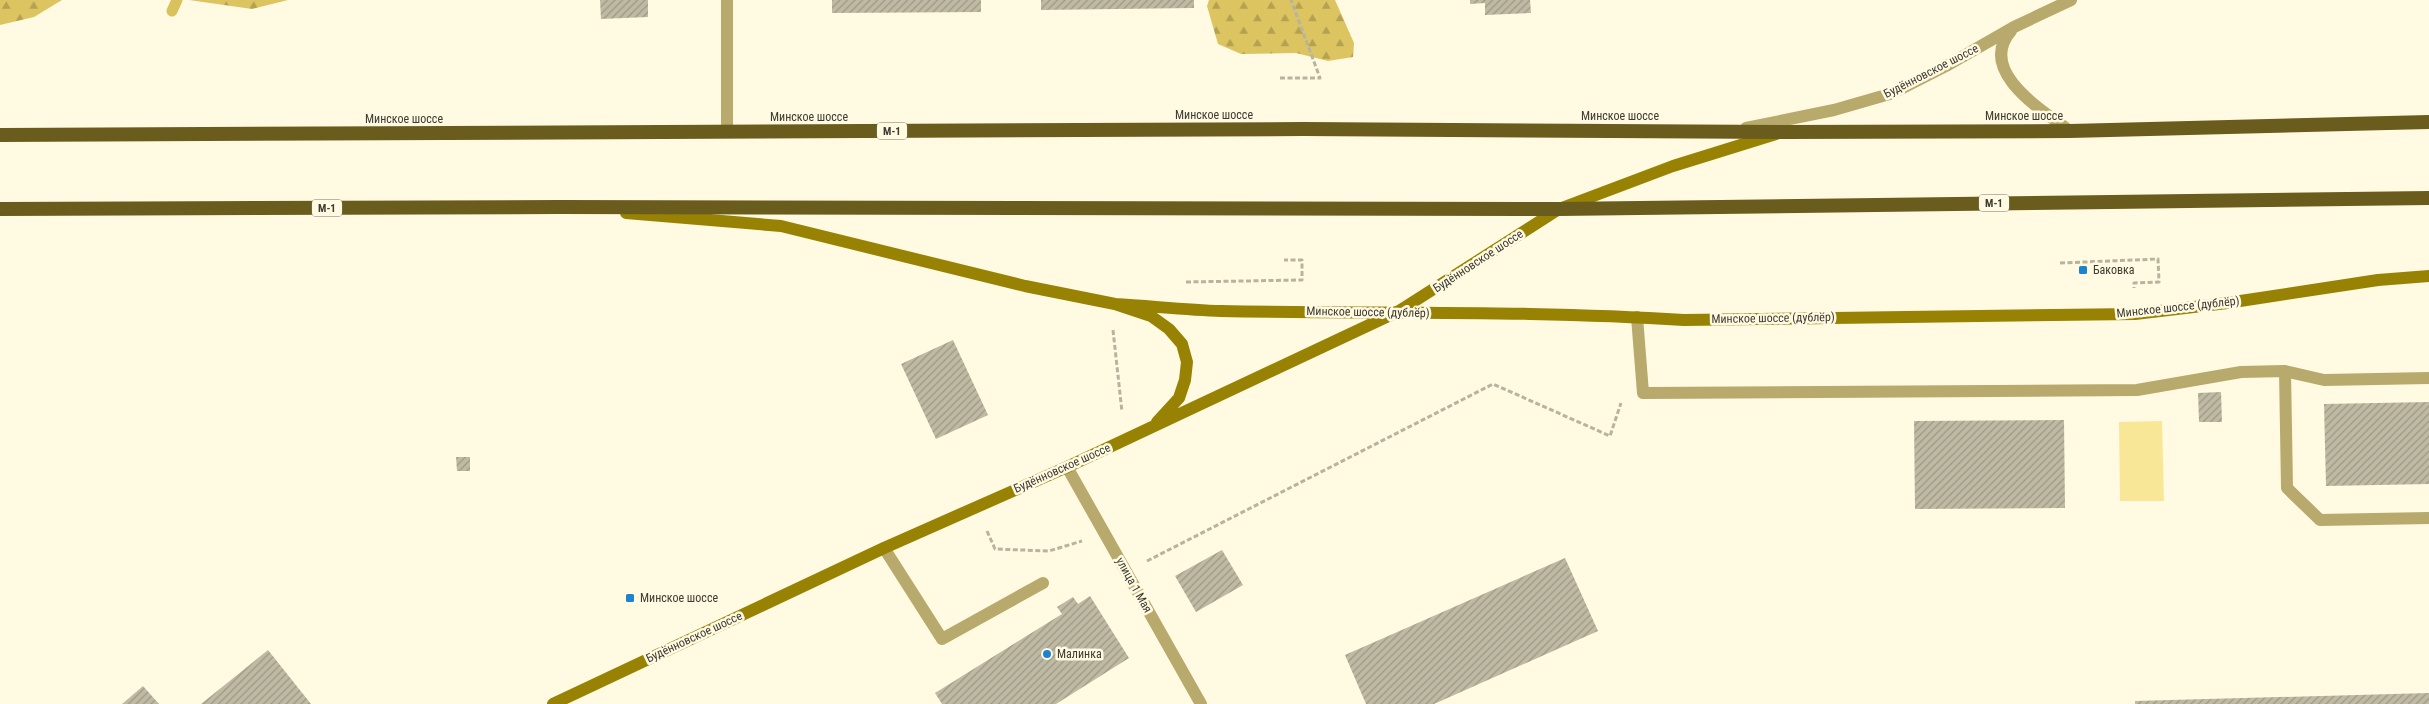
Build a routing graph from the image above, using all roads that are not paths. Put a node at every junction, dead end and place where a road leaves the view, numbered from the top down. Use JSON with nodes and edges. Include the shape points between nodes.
{"nodes":[{"id":1,"x":727,"y":0,"type":"edge"},
{"id":2,"x":2071,"y":0,"type":"edge"},
{"id":3,"x":2014,"y":27,"type":"junction"},
{"id":4,"x":2429,"y":122,"type":"edge"},
{"id":5,"x":2070,"y":131,"type":"junction"},
{"id":6,"x":727,"y":132,"type":"junction"},
{"id":7,"x":1728,"y":132,"type":"junction"},
{"id":8,"x":1784,"y":132,"type":"junction"},
{"id":9,"x":0,"y":135,"type":"edge"},
{"id":10,"x":2429,"y":198,"type":"edge"},
{"id":11,"x":560,"y":207,"type":"junction"},
{"id":12,"x":0,"y":209,"type":"edge"},
{"id":13,"x":1559,"y":209,"type":"junction"},
{"id":14,"x":2429,"y":276,"type":"edge"},
{"id":15,"x":1115,"y":304,"type":"junction"},
{"id":16,"x":1399,"y":311,"type":"junction"},
{"id":17,"x":1636,"y":317,"type":"junction"},
{"id":18,"x":2285,"y":372,"type":"junction"},
{"id":19,"x":2429,"y":378,"type":"edge"},
{"id":20,"x":1152,"y":428,"type":"junction"},
{"id":21,"x":1067,"y":467,"type":"junction"},
{"id":22,"x":2429,"y":518,"type":"edge"},
{"id":23,"x":884,"y":548,"type":"junction"},
{"id":24,"x":1043,"y":583,"type":"dead end"},
{"id":25,"x":553,"y":704,"type":"edge"},
{"id":26,"x":1201,"y":704,"type":"edge"}],
"edges":[{"from":1,"to":6,"type":"street"},
{"from":2,"to":3,"type":"street","name":"Будённовское шоссе"},
{"from":3,"to":5,"type":"street","via":[[2003,40],[2002,54],[2008,77],[2025,98]]},
{"from":3,"to":7,"type":"street","name":"Будённовское шоссе","via":[[1893,93],[1834,110]]},
{"from":4,"to":5,"type":"highway","name":"Минское шоссе","number":"М-1"},
{"from":5,"to":8,"type":"highway","name":"Минское шоссе","number":"М-1"},
{"from":6,"to":7,"type":"highway","name":"Минское шоссе","number":"М-1","via":[[1313,129]]},
{"from":6,"to":9,"type":"highway","name":"Минское шоссе","number":"М-1"},
{"from":7,"to":8,"type":"highway","name":"Минское шоссе","number":"М-1"},
{"from":8,"to":13,"type":"main road","name":"Будённовское шоссе","via":[[1673,166]]},
{"from":10,"to":13,"type":"highway","number":"М-1"},
{"from":11,"to":12,"type":"highway","number":"М-1"},
{"from":11,"to":13,"type":"highway","number":"М-1"},
{"from":11,"to":15,"type":"main road","via":[[781,226],[1025,286]]},
{"from":13,"to":16,"type":"main road","name":"Будённовское шоссе"},
{"from":14,"to":17,"type":"main road","name":"Минское шоссе (дублёр)","via":[[2378,280],[2135,314],[1684,320]]},
{"from":15,"to":16,"type":"main road","name":"Минское шоссе (дублёр)","via":[[1220,311]]},
{"from":15,"to":20,"type":"main road","via":[[1151,316],[1169,328],[1182,344],[1187,362],[1186,380],[1179,398]]},
{"from":16,"to":17,"type":"main road","name":"Минское шоссе (дублёр)"},
{"from":16,"to":20,"type":"main road","name":"Будённовское шоссе"},
{"from":17,"to":18,"type":"street","via":[[1643,393],[2137,390],[2241,372]]},
{"from":18,"to":19,"type":"street","via":[[2324,380]]},
{"from":18,"to":22,"type":"street","via":[[2287,488],[2320,520]]},
{"from":20,"to":21,"type":"main road","name":"Будённовское шоссе"},
{"from":21,"to":23,"type":"main road","name":"Будённовское шоссе"},
{"from":21,"to":26,"type":"street","name":"улица 1 Мая"},
{"from":23,"to":24,"type":"street","via":[[942,639]]},
{"from":23,"to":25,"type":"main road","name":"Будённовское шоссе"}]}
